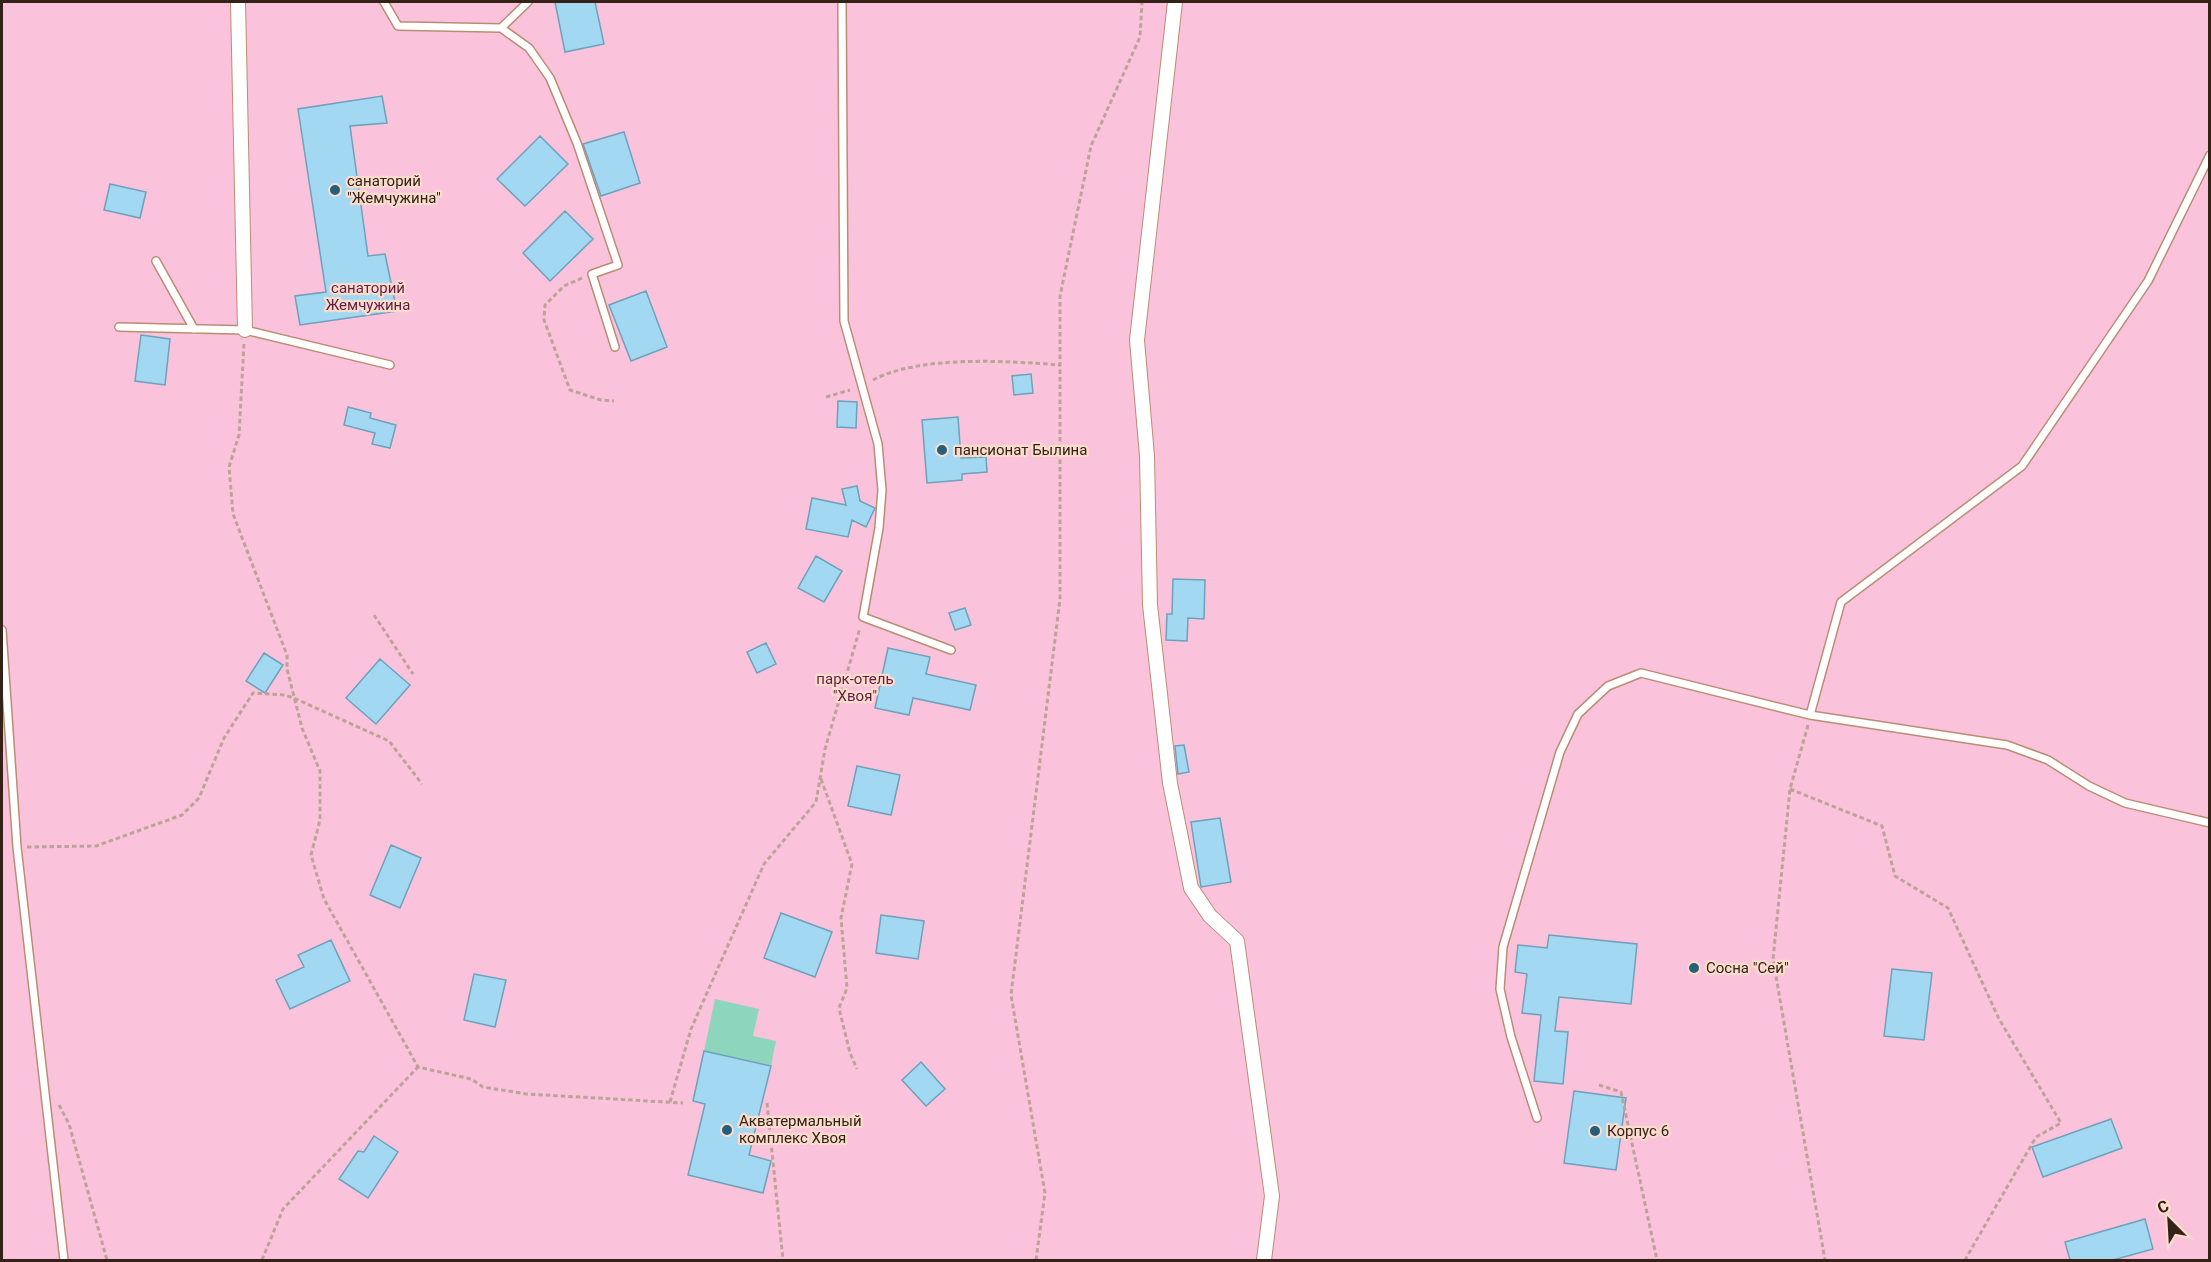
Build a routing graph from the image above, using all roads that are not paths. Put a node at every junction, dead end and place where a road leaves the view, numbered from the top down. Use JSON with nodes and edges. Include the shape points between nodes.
{"nodes":[{"id":1,"x":238,"y":2,"type":"edge"},
{"id":2,"x":384,"y":2,"type":"edge"},
{"id":3,"x":528,"y":2,"type":"edge"},
{"id":4,"x":842,"y":2,"type":"edge"},
{"id":5,"x":1175,"y":2,"type":"edge"},
{"id":6,"x":501,"y":28,"type":"junction"},
{"id":7,"x":2210,"y":155,"type":"edge"},
{"id":8,"x":156,"y":261,"type":"dead end"},
{"id":9,"x":119,"y":327,"type":"dead end"},
{"id":10,"x":194,"y":329,"type":"junction"},
{"id":11,"x":245,"y":330,"type":"junction"},
{"id":12,"x":615,"y":347,"type":"dead end"},
{"id":13,"x":390,"y":364,"type":"dead end"},
{"id":14,"x":2,"y":630,"type":"edge"},
{"id":15,"x":951,"y":650,"type":"dead end"},
{"id":16,"x":1810,"y":715,"type":"junction"},
{"id":17,"x":2210,"y":823,"type":"edge"},
{"id":18,"x":1537,"y":1118,"type":"dead end"},
{"id":19,"x":64,"y":1260,"type":"edge"},
{"id":20,"x":1264,"y":1260,"type":"edge"}],
"edges":[{"from":1,"to":11,"type":"street"},
{"from":2,"to":6,"type":"lane","via":[[398,26]]},
{"from":3,"to":6,"type":"lane"},
{"from":4,"to":15,"type":"lane","via":[[844,321],[878,444],[882,489],[863,617]]},
{"from":5,"to":20,"type":"street","via":[[1137,340],[1147,456],[1150,605],[1170,783],[1191,888],[1210,916],[1237,941],[1272,1197]]},
{"from":6,"to":12,"type":"lane","via":[[529,48],[550,78],[576,143],[618,264],[591,274]]},
{"from":7,"to":16,"type":"lane","via":[[2148,281],[2022,466],[1841,602]]},
{"from":8,"to":10,"type":"lane"},
{"from":9,"to":10,"type":"lane"},
{"from":10,"to":11,"type":"lane"},
{"from":11,"to":13,"type":"lane"},
{"from":14,"to":19,"type":"lane","via":[[17,847]]},
{"from":16,"to":17,"type":"lane","via":[[2007,745],[2048,760],[2125,803]]},
{"from":16,"to":18,"type":"lane","via":[[1641,673],[1608,686],[1578,714],[1560,752],[1503,947],[1500,989]]}]}
